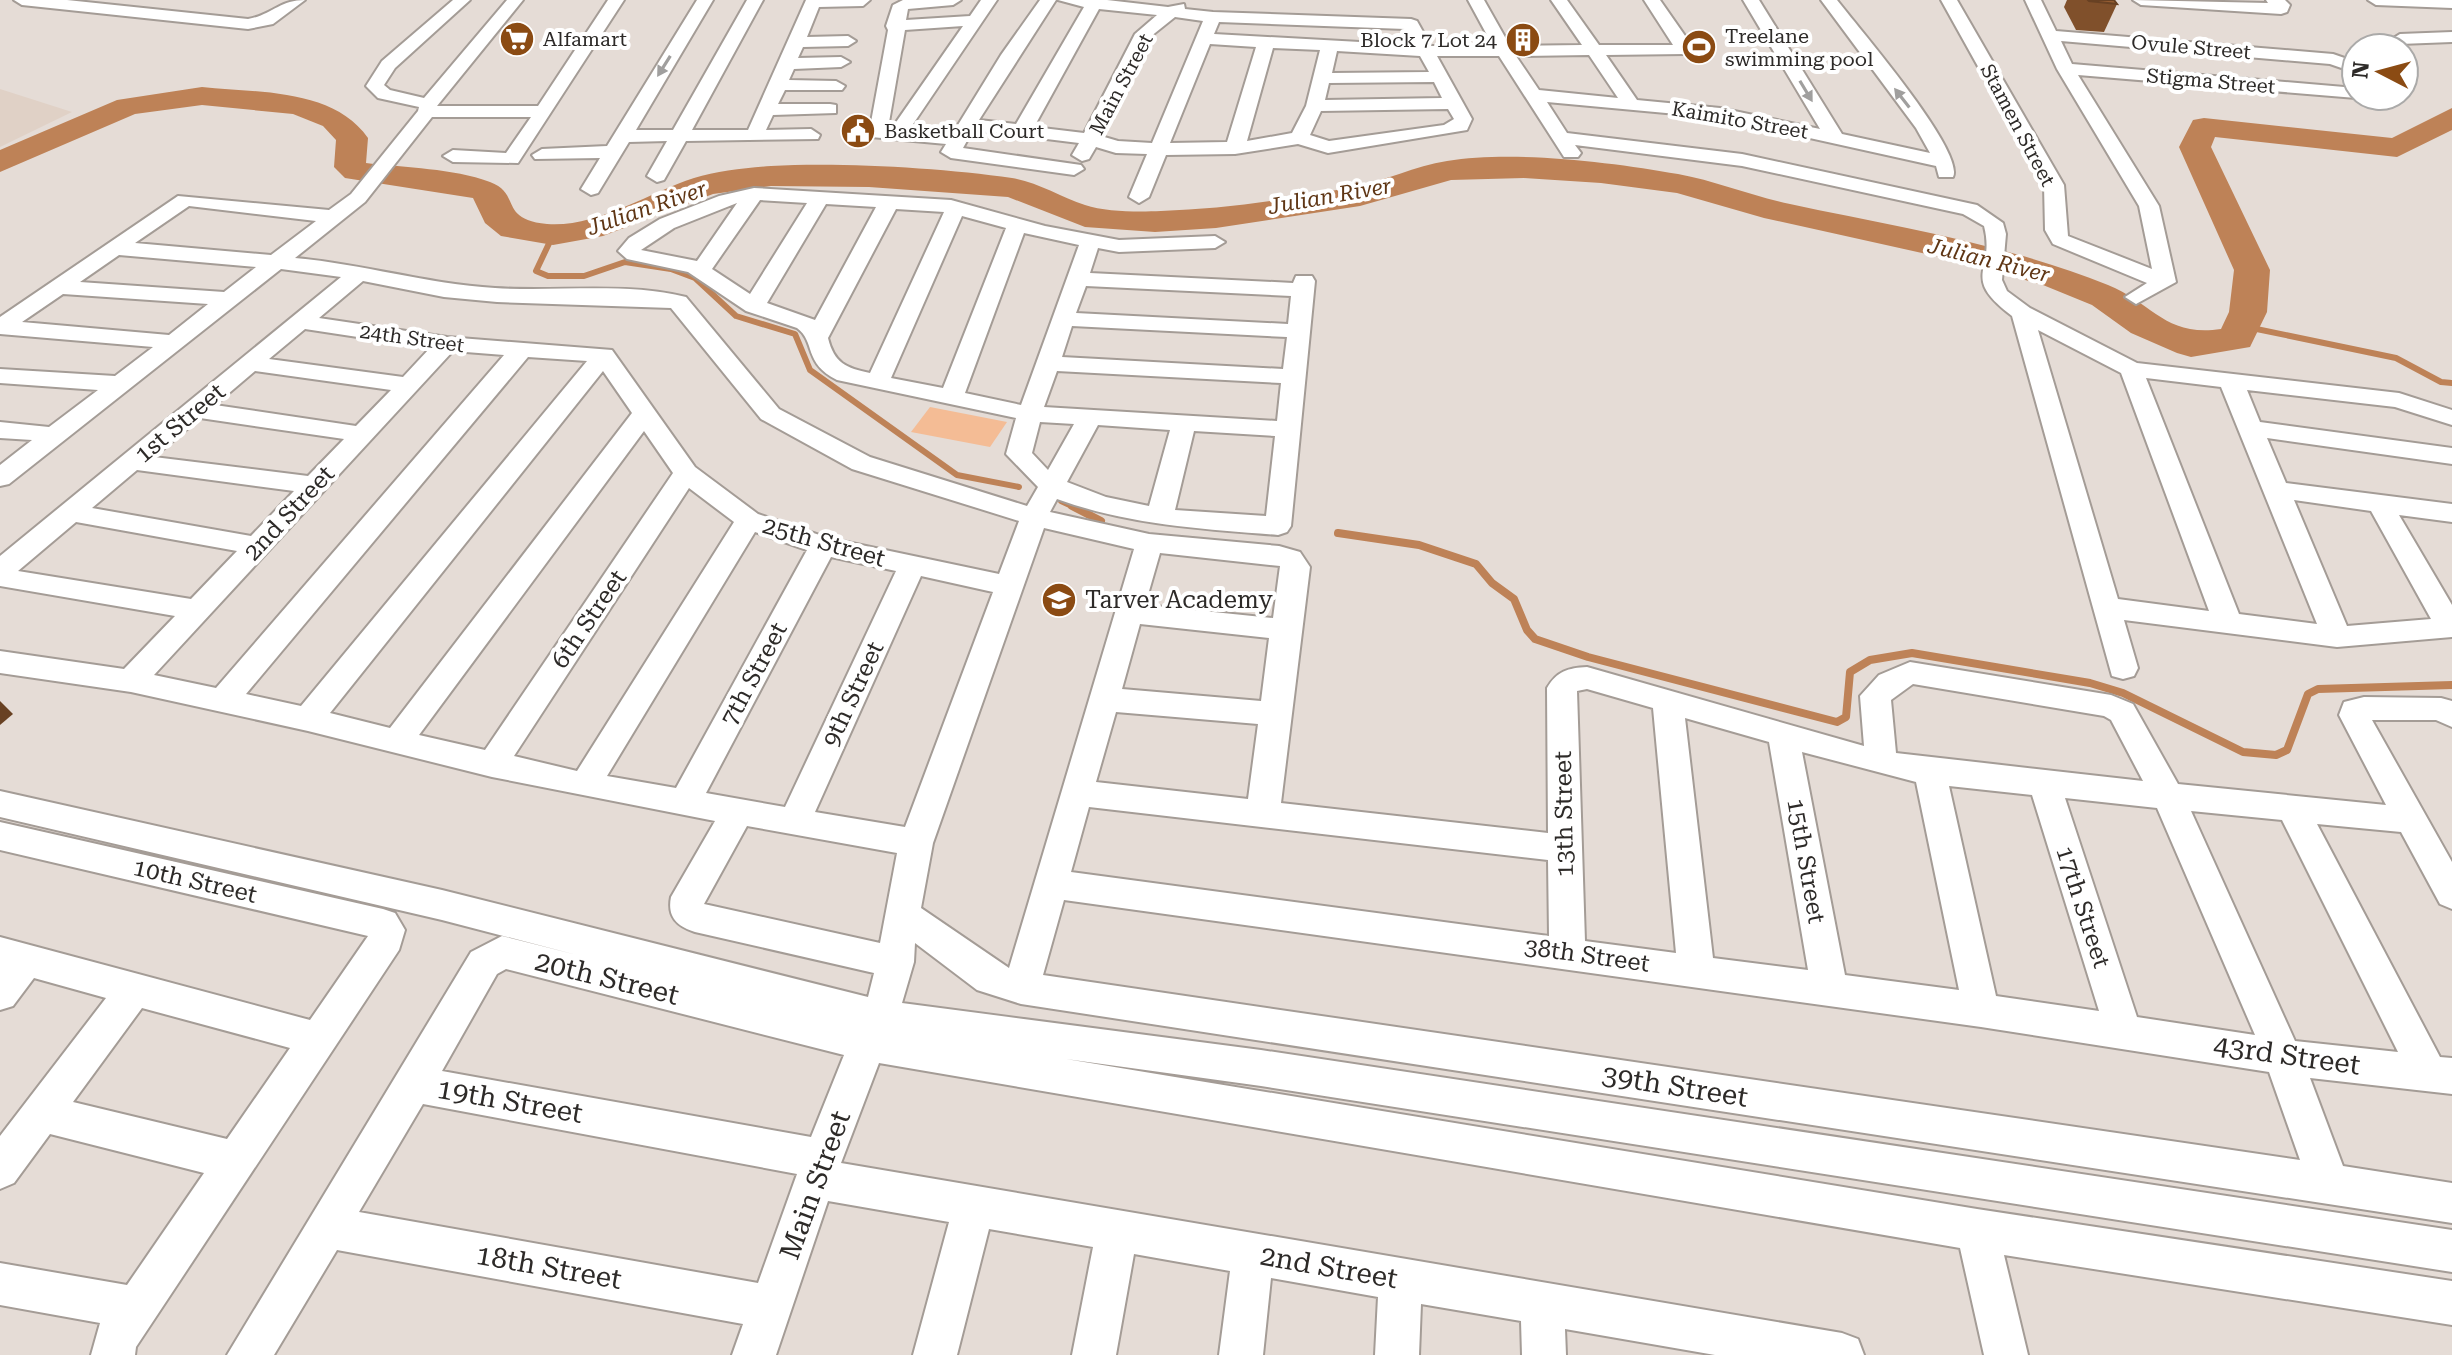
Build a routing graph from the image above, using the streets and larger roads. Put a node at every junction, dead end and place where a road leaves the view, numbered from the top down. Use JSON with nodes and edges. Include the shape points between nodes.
{"nodes":[{"id":1,"x":22,"y":0,"type":"edge"},
{"id":2,"x":121,"y":0,"type":"edge"},
{"id":3,"x":297,"y":0,"type":"edge"},
{"id":4,"x":462,"y":0,"type":"edge"},
{"id":5,"x":515,"y":0,"type":"edge"},
{"id":6,"x":616,"y":0,"type":"edge"},
{"id":7,"x":705,"y":0,"type":"edge"},
{"id":8,"x":755,"y":0,"type":"edge"},
{"id":9,"x":953,"y":0,"type":"edge"},
{"id":10,"x":989,"y":0,"type":"edge"},
{"id":11,"x":1048,"y":0,"type":"edge"},
{"id":12,"x":1066,"y":0,"type":"edge"},
{"id":13,"x":1190,"y":0,"type":"edge"},
{"id":14,"x":1476,"y":0,"type":"edge"},
{"id":15,"x":1559,"y":0,"type":"edge"},
{"id":16,"x":1652,"y":0,"type":"edge"},
{"id":17,"x":1751,"y":0,"type":"edge"},
{"id":18,"x":1829,"y":0,"type":"edge"},
{"id":19,"x":1949,"y":0,"type":"edge"},
{"id":20,"x":2033,"y":0,"type":"edge"},
{"id":21,"x":2141,"y":0,"type":"edge"},
{"id":22,"x":2274,"y":0,"type":"edge"},
{"id":23,"x":2376,"y":0,"type":"edge"},
{"id":24,"x":814,"y":1,"type":"edge"},
{"id":25,"x":863,"y":1,"type":"edge"},
{"id":26,"x":2452,"y":3,"type":"edge"},
{"id":27,"x":1094,"y":4,"type":"junction"},
{"id":28,"x":105,"y":10,"type":"junction"},
{"id":29,"x":1167,"y":14,"type":"junction"},
{"id":30,"x":1213,"y":17,"type":"junction"},
{"id":31,"x":976,"y":20,"type":"junction"},
{"id":32,"x":894,"y":26,"type":"junction"},
{"id":33,"x":2050,"y":35,"type":"junction"},
{"id":34,"x":2452,"y":37,"type":"edge"},
{"id":35,"x":2420,"y":38,"type":"edge"},
{"id":36,"x":1206,"y":39,"type":"junction"},
{"id":37,"x":848,"y":41,"type":"dead end"},
{"id":38,"x":795,"y":42,"type":"junction"},
{"id":39,"x":961,"y":42,"type":"junction"},
{"id":40,"x":1266,"y":42,"type":"junction"},
{"id":41,"x":933,"y":43,"type":"dead end"},
{"id":42,"x":1330,"y":45,"type":"junction"},
{"id":43,"x":1504,"y":50,"type":"junction"},
{"id":44,"x":1429,"y":51,"type":"junction"},
{"id":45,"x":1597,"y":51,"type":"junction"},
{"id":46,"x":841,"y":62,"type":"dead end"},
{"id":47,"x":2340,"y":62,"type":"edge"},
{"id":48,"x":788,"y":64,"type":"junction"},
{"id":49,"x":2066,"y":69,"type":"junction"},
{"id":50,"x":1441,"y":77,"type":"junction"},
{"id":51,"x":1323,"y":78,"type":"junction"},
{"id":52,"x":780,"y":85,"type":"junction"},
{"id":53,"x":836,"y":86,"type":"dead end"},
{"id":54,"x":2340,"y":92,"type":"edge"},
{"id":55,"x":1533,"y":95,"type":"junction"},
{"id":56,"x":1630,"y":102,"type":"junction"},
{"id":57,"x":1455,"y":103,"type":"junction"},
{"id":58,"x":1315,"y":106,"type":"junction"},
{"id":59,"x":427,"y":108,"type":"junction"},
{"id":60,"x":882,"y":108,"type":"junction"},
{"id":61,"x":830,"y":109,"type":"dead end"},
{"id":62,"x":768,"y":110,"type":"junction"},
{"id":63,"x":544,"y":111,"type":"junction"},
{"id":64,"x":913,"y":111,"type":"junction"},
{"id":65,"x":1022,"y":131,"type":"junction"},
{"id":66,"x":961,"y":132,"type":"junction"},
{"id":67,"x":755,"y":134,"type":"junction"},
{"id":68,"x":897,"y":134,"type":"junction"},
{"id":69,"x":811,"y":135,"type":"dead end"},
{"id":70,"x":677,"y":137,"type":"junction"},
{"id":71,"x":1299,"y":138,"type":"junction"},
{"id":72,"x":1835,"y":138,"type":"junction"},
{"id":73,"x":1091,"y":139,"type":"junction"},
{"id":74,"x":616,"y":144,"type":"junction"},
{"id":75,"x":1235,"y":148,"type":"junction"},
{"id":76,"x":1160,"y":149,"type":"junction"},
{"id":77,"x":453,"y":156,"type":"dead end"},
{"id":78,"x":542,"y":161,"type":"dead end"},
{"id":79,"x":1945,"y":162,"type":"junction"},
{"id":80,"x":657,"y":176,"type":"dead end"},
{"id":81,"x":591,"y":189,"type":"dead end"},
{"id":82,"x":754,"y":194,"type":"junction"},
{"id":83,"x":1139,"y":197,"type":"dead end"},
{"id":84,"x":820,"y":198,"type":"junction"},
{"id":85,"x":889,"y":202,"type":"junction"},
{"id":86,"x":1950,"y":205,"type":"junction"},
{"id":87,"x":956,"y":207,"type":"junction"},
{"id":88,"x":333,"y":217,"type":"junction"},
{"id":89,"x":1017,"y":226,"type":"junction"},
{"id":90,"x":1090,"y":242,"type":"junction"},
{"id":91,"x":1215,"y":242,"type":"dead end"},
{"id":92,"x":115,"y":248,"type":"junction"},
{"id":93,"x":277,"y":261,"type":"junction"},
{"id":94,"x":701,"y":270,"type":"junction"},
{"id":95,"x":359,"y":273,"type":"junction"},
{"id":96,"x":1077,"y":279,"type":"junction"},
{"id":97,"x":2165,"y":282,"type":"junction"},
{"id":98,"x":57,"y":287,"type":"junction"},
{"id":99,"x":2136,"y":297,"type":"dead end"},
{"id":100,"x":229,"y":299,"type":"junction"},
{"id":101,"x":754,"y":306,"type":"junction"},
{"id":102,"x":2022,"y":313,"type":"junction"},
{"id":103,"x":1064,"y":319,"type":"junction"},
{"id":104,"x":303,"y":322,"type":"junction"},
{"id":105,"x":0,"y":327,"type":"edge"},
{"id":106,"x":1299,"y":331,"type":"junction"},
{"id":107,"x":816,"y":339,"type":"junction"},
{"id":108,"x":174,"y":342,"type":"junction"},
{"id":109,"x":447,"y":344,"type":"junction"},
{"id":110,"x":522,"y":349,"type":"junction"},
{"id":111,"x":604,"y":355,"type":"junction"},
{"id":112,"x":1048,"y":363,"type":"junction"},
{"id":113,"x":252,"y":364,"type":"junction"},
{"id":114,"x":2131,"y":369,"type":"junction"},
{"id":115,"x":0,"y":376,"type":"edge"},
{"id":116,"x":1295,"y":377,"type":"junction"},
{"id":117,"x":2231,"y":381,"type":"junction"},
{"id":118,"x":877,"y":383,"type":"junction"},
{"id":119,"x":120,"y":384,"type":"junction"},
{"id":120,"x":409,"y":385,"type":"junction"},
{"id":121,"x":951,"y":398,"type":"junction"},
{"id":122,"x":196,"y":410,"type":"junction"},
{"id":123,"x":645,"y":413,"type":"junction"},
{"id":124,"x":1030,"y":414,"type":"junction"},
{"id":125,"x":1090,"y":418,"type":"junction"},
{"id":126,"x":2452,"y":418,"type":"edge"},
{"id":127,"x":1184,"y":423,"type":"junction"},
{"id":128,"x":2252,"y":428,"type":"junction"},
{"id":129,"x":1289,"y":429,"type":"junction"},
{"id":130,"x":0,"y":430,"type":"edge"},
{"id":131,"x":363,"y":434,"type":"junction"},
{"id":132,"x":55,"y":435,"type":"junction"},
{"id":133,"x":2452,"y":456,"type":"edge"},
{"id":134,"x":133,"y":462,"type":"junction"},
{"id":135,"x":686,"y":473,"type":"junction"},
{"id":136,"x":0,"y":478,"type":"edge"},
{"id":137,"x":315,"y":485,"type":"junction"},
{"id":138,"x":1051,"y":485,"type":"junction"},
{"id":139,"x":2278,"y":490,"type":"junction"},
{"id":140,"x":2380,"y":504,"type":"junction"},
{"id":141,"x":71,"y":513,"type":"junction"},
{"id":142,"x":2452,"y":513,"type":"edge"},
{"id":143,"x":1034,"y":517,"type":"junction"},
{"id":144,"x":749,"y":520,"type":"junction"},
{"id":145,"x":1155,"y":530,"type":"junction"},
{"id":146,"x":258,"y":546,"type":"junction"},
{"id":147,"x":823,"y":546,"type":"junction"},
{"id":148,"x":912,"y":566,"type":"junction"},
{"id":149,"x":0,"y":574,"type":"edge"},
{"id":150,"x":1010,"y":586,"type":"junction"},
{"id":151,"x":2109,"y":608,"type":"junction"},
{"id":152,"x":198,"y":610,"type":"junction"},
{"id":153,"x":1128,"y":613,"type":"junction"},
{"id":154,"x":2228,"y":623,"type":"junction"},
{"id":155,"x":2451,"y":627,"type":"edge"},
{"id":156,"x":1285,"y":629,"type":"junction"},
{"id":157,"x":2337,"y":637,"type":"junction"},
{"id":158,"x":0,"y":662,"type":"edge"},
{"id":159,"x":2123,"y":668,"type":"dead end"},
{"id":160,"x":131,"y":681,"type":"junction"},
{"id":161,"x":1102,"y":699,"type":"junction"},
{"id":162,"x":223,"y":701,"type":"junction"},
{"id":163,"x":1668,"y":701,"type":"junction"},
{"id":164,"x":1275,"y":714,"type":"junction"},
{"id":165,"x":2452,"y":715,"type":"edge"},
{"id":166,"x":308,"y":719,"type":"junction"},
{"id":167,"x":1783,"y":733,"type":"junction"},
{"id":168,"x":397,"y":742,"type":"junction"},
{"id":169,"x":1881,"y":763,"type":"junction"},
{"id":170,"x":492,"y":765,"type":"junction"},
{"id":171,"x":1930,"y":772,"type":"junction"},
{"id":172,"x":2044,"y":783,"type":"junction"},
{"id":173,"x":585,"y":785,"type":"junction"},
{"id":174,"x":1077,"y":793,"type":"junction"},
{"id":175,"x":2169,"y":798,"type":"junction"},
{"id":176,"x":685,"y":801,"type":"junction"},
{"id":177,"x":0,"y":804,"type":"edge"},
{"id":178,"x":2291,"y":806,"type":"junction"},
{"id":179,"x":738,"y":812,"type":"junction"},
{"id":180,"x":1263,"y":814,"type":"junction"},
{"id":181,"x":2409,"y":820,"type":"junction"},
{"id":182,"x":794,"y":822,"type":"junction"},
{"id":183,"x":0,"y":836,"type":"edge"},
{"id":184,"x":916,"y":843,"type":"junction"},
{"id":185,"x":1564,"y":848,"type":"junction"},
{"id":186,"x":1050,"y":884,"type":"junction"},
{"id":187,"x":2452,"y":894,"type":"edge"},
{"id":188,"x":904,"y":915,"type":"junction"},
{"id":189,"x":1567,"y":953,"type":"junction"},
{"id":190,"x":14,"y":957,"type":"edge"},
{"id":191,"x":1696,"y":970,"type":"junction"},
{"id":192,"x":1021,"y":988,"type":"junction"},
{"id":193,"x":1829,"y":989,"type":"junction"},
{"id":194,"x":134,"y":990,"type":"junction"},
{"id":195,"x":0,"y":994,"type":"edge"},
{"id":196,"x":883,"y":1005,"type":"junction"},
{"id":197,"x":1981,"y":1010,"type":"junction"},
{"id":198,"x":2123,"y":1030,"type":"junction"},
{"id":199,"x":319,"y":1039,"type":"junction"},
{"id":200,"x":2283,"y":1057,"type":"junction"},
{"id":201,"x":2440,"y":1074,"type":"edge"},
{"id":202,"x":414,"y":1084,"type":"junction"},
{"id":203,"x":42,"y":1113,"type":"junction"},
{"id":204,"x":236,"y":1161,"type":"junction"},
{"id":205,"x":0,"y":1169,"type":"edge"},
{"id":206,"x":819,"y":1169,"type":"junction"},
{"id":207,"x":2329,"y":1184,"type":"junction"},
{"id":208,"x":2452,"y":1203,"type":"edge"},
{"id":209,"x":974,"y":1206,"type":"junction"},
{"id":210,"x":327,"y":1227,"type":"junction"},
{"id":211,"x":1117,"y":1230,"type":"junction"},
{"id":212,"x":1977,"y":1230,"type":"junction"},
{"id":213,"x":2452,"y":1251,"type":"edge"},
{"id":214,"x":1253,"y":1253,"type":"junction"},
{"id":215,"x":1400,"y":1279,"type":"junction"},
{"id":216,"x":0,"y":1284,"type":"edge"},
{"id":217,"x":1542,"y":1303,"type":"junction"},
{"id":218,"x":2452,"y":1303,"type":"edge"},
{"id":219,"x":771,"y":1307,"type":"junction"},
{"id":220,"x":136,"y":1308,"type":"junction"},
{"id":221,"x":1699,"y":1343,"type":"edge"},
{"id":222,"x":113,"y":1355,"type":"edge"},
{"id":223,"x":249,"y":1355,"type":"edge"},
{"id":224,"x":754,"y":1355,"type":"edge"},
{"id":225,"x":935,"y":1355,"type":"edge"},
{"id":226,"x":1094,"y":1355,"type":"edge"},
{"id":227,"x":1241,"y":1355,"type":"edge"},
{"id":228,"x":1397,"y":1355,"type":"edge"},
{"id":229,"x":1544,"y":1355,"type":"edge"},
{"id":230,"x":1842,"y":1355,"type":"edge"},
{"id":231,"x":2006,"y":1355,"type":"edge"}],
"edges":[{"from":1,"to":28,"type":"street"},
{"from":2,"to":28,"type":"street"},
{"from":3,"to":28,"type":"street","via":[[267,21],[248,24]]},
{"from":4,"to":59,"type":"street","via":[[388,65],[375,86]]},
{"from":5,"to":59,"type":"street"},
{"from":6,"to":63,"type":"street"},
{"from":7,"to":74,"type":"street","one_way":true},
{"from":8,"to":70,"type":"street"},
{"from":9,"to":32,"type":"street","via":[[902,3]]},
{"from":10,"to":31,"type":"street"},
{"from":11,"to":66,"type":"street"},
{"from":12,"to":27,"type":"street"},
{"from":13,"to":29,"type":"street","name":"Main Street"},
{"from":14,"to":43,"type":"street"},
{"from":15,"to":45,"type":"street"},
{"from":16,"to":45,"type":"street","via":[[1682,47],[1666,52]]},
{"from":17,"to":72,"type":"street","one_way":true},
{"from":79,"to":18,"type":"street","one_way":true,"via":[[1925,127]]},
{"from":19,"to":97,"type":"street","name":"Stamen Street","via":[[2054,185],[2060,240]]},
{"from":20,"to":33,"type":"street"},
{"from":21,"to":22,"type":"street","via":[[2281,9]]},
{"from":23,"to":26,"type":"street"},
{"from":24,"to":25,"type":"street"},
{"from":24,"to":38,"type":"street","via":[[815,21]]},
{"from":27,"to":29,"type":"street"},
{"from":27,"to":65,"type":"street"},
{"from":29,"to":30,"type":"street"},
{"from":29,"to":73,"type":"street","name":"Main Street","via":[[1143,34]]},
{"from":30,"to":36,"type":"street"},
{"from":30,"to":44,"type":"street","via":[[1404,22],[1416,27]]},
{"from":31,"to":32,"type":"street"},
{"from":31,"to":39,"type":"street"},
{"from":32,"to":60,"type":"street","via":[[899,45]]},
{"from":33,"to":47,"type":"street","name":"Ovule Street"},
{"from":33,"to":49,"type":"street"},
{"from":34,"to":35,"type":"street"},
{"from":36,"to":40,"type":"street"},
{"from":36,"to":76,"type":"street"},
{"from":37,"to":38,"type":"street"},
{"from":38,"to":48,"type":"street"},
{"from":39,"to":41,"type":"street"},
{"from":39,"to":64,"type":"street"},
{"from":40,"to":42,"type":"street"},
{"from":40,"to":75,"type":"street"},
{"from":42,"to":44,"type":"street"},
{"from":42,"to":51,"type":"street"},
{"from":43,"to":44,"type":"street"},
{"from":43,"to":45,"type":"street"},
{"from":43,"to":55,"type":"street"},
{"from":44,"to":50,"type":"street"},
{"from":45,"to":56,"type":"street"},
{"from":46,"to":48,"type":"street"},
{"from":48,"to":52,"type":"street"},
{"from":49,"to":54,"type":"street","name":"Stigma Street"},
{"from":49,"to":97,"type":"street","via":[[2149,206]]},
{"from":50,"to":51,"type":"street"},
{"from":50,"to":57,"type":"street"},
{"from":51,"to":58,"type":"street"},
{"from":52,"to":53,"type":"street"},
{"from":52,"to":62,"type":"street"},
{"from":55,"to":56,"type":"street","name":"Kaimito Street"},
{"from":55,"to":86,"type":"street","via":[[1566,145],[1742,160]]},
{"from":56,"to":72,"type":"street","name":"Kaimito Street","via":[[1720,113]]},
{"from":57,"to":58,"type":"street"},
{"from":57,"to":71,"type":"street","via":[[1463,119],[1460,126],[1446,130],[1328,147]]},
{"from":58,"to":71,"type":"street"},
{"from":59,"to":63,"type":"street"},
{"from":59,"to":88,"type":"street","via":[[358,198]]},
{"from":60,"to":64,"type":"street"},
{"from":60,"to":68,"type":"street","via":[[878,133]]},
{"from":61,"to":62,"type":"street"},
{"from":62,"to":67,"type":"street"},
{"from":63,"to":77,"type":"street","via":[[511,159]]},
{"from":64,"to":68,"type":"street"},
{"from":65,"to":66,"type":"street"},
{"from":65,"to":73,"type":"street"},
{"from":66,"to":68,"type":"street"},
{"from":66,"to":73,"type":"street","name":"Main Street","via":[[951,149],[955,153],[1070,176]]},
{"from":67,"to":69,"type":"street"},
{"from":67,"to":70,"type":"street"},
{"from":70,"to":74,"type":"street"},
{"from":70,"to":80,"type":"street"},
{"from":71,"to":75,"type":"street"},
{"from":72,"to":79,"type":"street","name":"Kaimito Street"},
{"from":73,"to":76,"type":"street","via":[[1116,147]]},
{"from":74,"to":78,"type":"street"},
{"from":74,"to":81,"type":"street"},
{"from":75,"to":76,"type":"street"},
{"from":76,"to":83,"type":"street"},
{"from":79,"to":86,"type":"street"},
{"from":82,"to":84,"type":"street"},
{"from":82,"to":94,"type":"street"},
{"from":82,"to":94,"type":"street","via":[[725,198],[642,238],[629,251]]},
{"from":84,"to":85,"type":"street"},
{"from":84,"to":101,"type":"street"},
{"from":85,"to":87,"type":"street"},
{"from":85,"to":107,"type":"street"},
{"from":86,"to":102,"type":"street","via":[[1970,209],[1993,223],[1991,280],[1998,295]]},
{"from":87,"to":89,"type":"street"},
{"from":87,"to":118,"type":"street"},
{"from":88,"to":92,"type":"street","via":[[185,200]]},
{"from":88,"to":93,"type":"street"},
{"from":89,"to":90,"type":"street"},
{"from":89,"to":121,"type":"street"},
{"from":90,"to":91,"type":"street","via":[[1149,247]]},
{"from":90,"to":96,"type":"street"},
{"from":92,"to":93,"type":"street"},
{"from":92,"to":98,"type":"street"},
{"from":93,"to":95,"type":"street"},
{"from":93,"to":100,"type":"street"},
{"from":94,"to":101,"type":"street"},
{"from":95,"to":104,"type":"street","name":"1st Street"},
{"from":95,"to":143,"type":"street","via":[[483,294],[678,302],[770,414],[861,463]]},
{"from":96,"to":103,"type":"street"},
{"from":96,"to":106,"type":"street","via":[[1304,285]]},
{"from":97,"to":99,"type":"street"},
{"from":98,"to":100,"type":"street"},
{"from":98,"to":105,"type":"street"},
{"from":100,"to":108,"type":"street"},
{"from":101,"to":107,"type":"street","via":[[805,323]]},
{"from":102,"to":114,"type":"street"},
{"from":102,"to":151,"type":"street"},
{"from":103,"to":106,"type":"street"},
{"from":103,"to":112,"type":"street"},
{"from":104,"to":109,"type":"street","name":"24th Street"},
{"from":104,"to":113,"type":"street","name":"1st Street"},
{"from":105,"to":108,"type":"street"},
{"from":106,"to":116,"type":"street"},
{"from":107,"to":118,"type":"street","via":[[831,368]]},
{"from":108,"to":119,"type":"street"},
{"from":109,"to":110,"type":"street","name":"24th Street"},
{"from":109,"to":120,"type":"street","name":"2nd Street"},
{"from":110,"to":111,"type":"street"},
{"from":110,"to":162,"type":"street"},
{"from":111,"to":123,"type":"street","name":"25th Street"},
{"from":111,"to":166,"type":"street"},
{"from":112,"to":116,"type":"street"},
{"from":112,"to":124,"type":"street"},
{"from":113,"to":120,"type":"street"},
{"from":113,"to":122,"type":"street","name":"1st Street"},
{"from":114,"to":117,"type":"street"},
{"from":114,"to":154,"type":"street"},
{"from":115,"to":119,"type":"street"},
{"from":116,"to":129,"type":"street"},
{"from":117,"to":126,"type":"street","via":[[2399,400]]},
{"from":117,"to":128,"type":"street"},
{"from":118,"to":121,"type":"street"},
{"from":119,"to":132,"type":"street"},
{"from":120,"to":131,"type":"street","name":"2nd Street"},
{"from":121,"to":124,"type":"street"},
{"from":122,"to":131,"type":"street"},
{"from":122,"to":134,"type":"street","name":"1st Street"},
{"from":123,"to":135,"type":"street","name":"25th Street"},
{"from":123,"to":168,"type":"street"},
{"from":124,"to":125,"type":"street"},
{"from":124,"to":138,"type":"street","via":[[1019,454],[1030,472]]},
{"from":125,"to":127,"type":"street"},
{"from":125,"to":138,"type":"street","name":"Main Street"},
{"from":127,"to":129,"type":"street"},
{"from":127,"to":145,"type":"street"},
{"from":128,"to":133,"type":"street"},
{"from":128,"to":139,"type":"street"},
{"from":129,"to":145,"type":"street","via":[[1278,526]]},
{"from":130,"to":132,"type":"street"},
{"from":131,"to":137,"type":"street","name":"2nd Street"},
{"from":132,"to":136,"type":"street"},
{"from":134,"to":137,"type":"street"},
{"from":134,"to":141,"type":"street","name":"1st Street"},
{"from":135,"to":144,"type":"street","name":"25th Street"},
{"from":135,"to":170,"type":"street","name":"6th Street"},
{"from":137,"to":146,"type":"street","name":"2nd Street"},
{"from":138,"to":143,"type":"street","name":"Main Street"},
{"from":138,"to":145,"type":"street"},
{"from":139,"to":140,"type":"street"},
{"from":139,"to":157,"type":"street"},
{"from":140,"to":142,"type":"street"},
{"from":140,"to":155,"type":"street"},
{"from":141,"to":146,"type":"street"},
{"from":141,"to":149,"type":"street","name":"1st Street"},
{"from":143,"to":145,"type":"street"},
{"from":143,"to":150,"type":"street","name":"Main Street"},
{"from":144,"to":147,"type":"street","name":"25th Street"},
{"from":144,"to":173,"type":"street"},
{"from":145,"to":153,"type":"street"},
{"from":145,"to":156,"type":"street","via":[[1290,559],[1296,567]]},
{"from":146,"to":152,"type":"street","name":"2nd Street"},
{"from":147,"to":148,"type":"street","name":"25th Street"},
{"from":147,"to":176,"type":"street","name":"7th Street"},
{"from":148,"to":150,"type":"street","name":"25th Street"},
{"from":148,"to":182,"type":"street","name":"9th Street"},
{"from":149,"to":152,"type":"street"},
{"from":150,"to":184,"type":"street","name":"Main Street"},
{"from":151,"to":154,"type":"street"},
{"from":151,"to":159,"type":"street"},
{"from":152,"to":160,"type":"street","name":"2nd Street"},
{"from":153,"to":156,"type":"street"},
{"from":153,"to":161,"type":"street"},
{"from":154,"to":157,"type":"street"},
{"from":155,"to":157,"type":"street"},
{"from":156,"to":164,"type":"street"},
{"from":158,"to":160,"type":"street"},
{"from":160,"to":162,"type":"street"},
{"from":161,"to":164,"type":"street"},
{"from":161,"to":174,"type":"street"},
{"from":162,"to":166,"type":"street"},
{"from":163,"to":167,"type":"street"},
{"from":163,"to":185,"type":"street","name":"13th Street","via":[[1587,678],[1571,679],[1562,688]]},
{"from":163,"to":191,"type":"street"},
{"from":164,"to":180,"type":"street"},
{"from":165,"to":181,"type":"street","via":[[2441,709],[2355,710]]},
{"from":166,"to":168,"type":"street"},
{"from":167,"to":169,"type":"street"},
{"from":167,"to":193,"type":"street","name":"15th Street"},
{"from":168,"to":170,"type":"street"},
{"from":169,"to":171,"type":"street"},
{"from":169,"to":175,"type":"street","via":[[1875,696],[1910,673],[2111,706],[2129,721]]},
{"from":170,"to":173,"type":"street"},
{"from":171,"to":172,"type":"street"},
{"from":171,"to":197,"type":"street"},
{"from":172,"to":175,"type":"street"},
{"from":172,"to":198,"type":"street","name":"17th Street"},
{"from":173,"to":176,"type":"street"},
{"from":174,"to":180,"type":"street"},
{"from":174,"to":186,"type":"street"},
{"from":175,"to":178,"type":"street"},
{"from":175,"to":200,"type":"street"},
{"from":176,"to":179,"type":"street"},
{"from":177,"to":196,"type":"street"},
{"from":178,"to":181,"type":"street"},
{"from":178,"to":201,"type":"street"},
{"from":179,"to":182,"type":"street"},
{"from":179,"to":196,"type":"street","via":[[686,909]]},
{"from":180,"to":185,"type":"street"},
{"from":181,"to":187,"type":"street"},
{"from":182,"to":184,"type":"street"},
{"from":183,"to":199,"type":"street","name":"10th Street","via":[[383,924],[386,939]]},
{"from":184,"to":188,"type":"street","name":"Main Street"},
{"from":185,"to":189,"type":"street","name":"13th Street"},
{"from":186,"to":189,"type":"street","name":"38th Street"},
{"from":186,"to":192,"type":"street"},
{"from":188,"to":192,"type":"street","name":"39th Street","via":[[990,979]]},
{"from":188,"to":196,"type":"street","name":"Main Street"},
{"from":189,"to":191,"type":"street","name":"38th Street"},
{"from":190,"to":194,"type":"street"},
{"from":190,"to":195,"type":"street"},
{"from":191,"to":193,"type":"street","name":"38th Street"},
{"from":192,"to":207,"type":"street","name":"39th Street"},
{"from":193,"to":197,"type":"street","name":"38th Street"},
{"from":194,"to":199,"type":"street"},
{"from":194,"to":203,"type":"street"},
{"from":196,"to":202,"type":"street","name":"20th Street","via":[[502,952],[484,963]]},
{"from":196,"to":206,"type":"street","name":"Main Street"},
{"from":196,"to":212,"type":"street"},
{"from":196,"to":213,"type":"street"},
{"from":197,"to":198,"type":"street","name":"38th Street"},
{"from":198,"to":200,"type":"street","name":"43rd Street"},
{"from":199,"to":204,"type":"street"},
{"from":200,"to":201,"type":"street","name":"43rd Street"},
{"from":200,"to":207,"type":"street"},
{"from":202,"to":206,"type":"street","name":"19th Street"},
{"from":202,"to":210,"type":"street","name":"19th Street"},
{"from":203,"to":204,"type":"street"},
{"from":203,"to":205,"type":"street"},
{"from":204,"to":220,"type":"street"},
{"from":206,"to":209,"type":"street","name":"2nd Street"},
{"from":206,"to":219,"type":"street","name":"Main Street"},
{"from":207,"to":208,"type":"street","name":"39th Street"},
{"from":209,"to":211,"type":"street","name":"2nd Street"},
{"from":209,"to":225,"type":"street"},
{"from":210,"to":219,"type":"street","name":"18th Street"},
{"from":210,"to":223,"type":"street","name":"19th Street"},
{"from":211,"to":214,"type":"street","name":"2nd Street"},
{"from":211,"to":226,"type":"street"},
{"from":212,"to":218,"type":"street"},
{"from":212,"to":231,"type":"street"},
{"from":214,"to":215,"type":"street","name":"2nd Street"},
{"from":214,"to":227,"type":"street"},
{"from":215,"to":217,"type":"street","name":"2nd Street"},
{"from":215,"to":228,"type":"street"},
{"from":216,"to":220,"type":"street"},
{"from":217,"to":221,"type":"street","name":"2nd Street"},
{"from":217,"to":229,"type":"street"},
{"from":219,"to":224,"type":"street","name":"Main Street"},
{"from":220,"to":222,"type":"street","via":[[115,1340]]},
{"from":221,"to":230,"type":"street","name":"2nd Street"}]}
